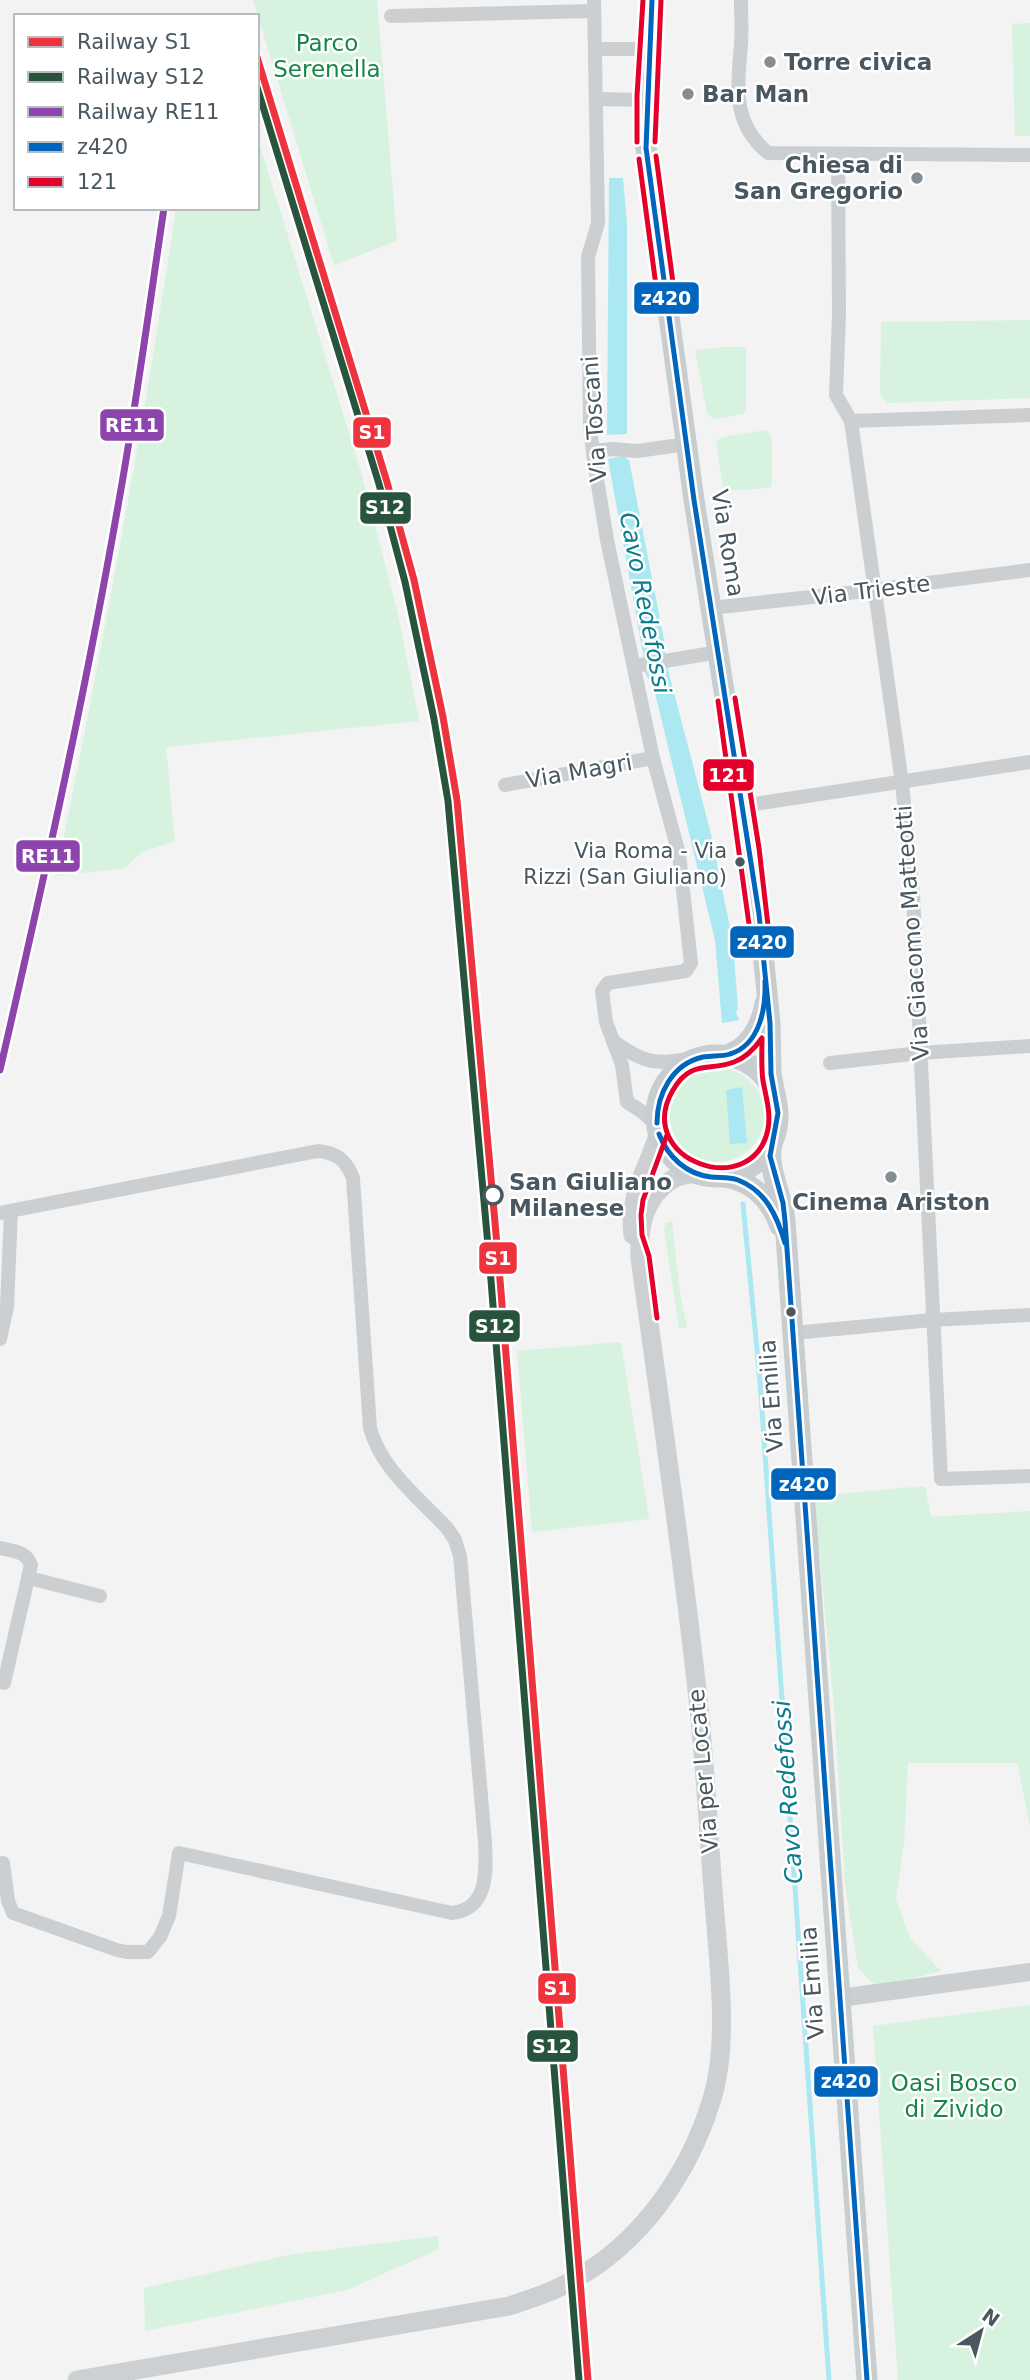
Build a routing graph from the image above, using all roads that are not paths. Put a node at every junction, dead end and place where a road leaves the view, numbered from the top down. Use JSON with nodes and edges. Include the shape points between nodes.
{"nodes":[{"id":1,"x":652,"y":0,"type":"edge"},
{"id":2,"x":741,"y":0,"type":"edge"},
{"id":3,"x":594,"y":5,"type":"edge"},
{"id":4,"x":391,"y":16,"type":"dead end"},
{"id":5,"x":595,"y":49,"type":"junction"},
{"id":6,"x":650,"y":49,"type":"junction"},
{"id":7,"x":596,"y":99,"type":"junction"},
{"id":8,"x":648,"y":100,"type":"junction"},
{"id":9,"x":838,"y":154,"type":"junction"},
{"id":10,"x":1030,"y":155,"type":"edge"},
{"id":11,"x":1030,"y":415,"type":"edge"},
{"id":12,"x":851,"y":421,"type":"junction"},
{"id":13,"x":687,"y":444,"type":"junction"},
{"id":14,"x":599,"y":450,"type":"junction"},
{"id":15,"x":1030,"y":570,"type":"edge"},
{"id":16,"x":875,"y":590,"type":"junction"},
{"id":17,"x":711,"y":608,"type":"junction"},
{"id":18,"x":719,"y":652,"type":"junction"},
{"id":19,"x":638,"y":666,"type":"junction"},
{"id":20,"x":653,"y":758,"type":"junction"},
{"id":21,"x":1030,"y":762,"type":"edge"},
{"id":22,"x":902,"y":783,"type":"junction"},
{"id":23,"x":505,"y":785,"type":"dead end"},
{"id":24,"x":742,"y":806,"type":"junction"},
{"id":25,"x":766,"y":994,"type":"junction"},
{"id":26,"x":611,"y":1040,"type":"junction"},
{"id":27,"x":1030,"y":1046,"type":"edge"},
{"id":28,"x":920,"y":1053,"type":"junction"},
{"id":29,"x":715,"y":1056,"type":"junction"},
{"id":30,"x":830,"y":1063,"type":"dead end"},
{"id":31,"x":776,"y":1099,"type":"junction"},
{"id":32,"x":658,"y":1128,"type":"junction"},
{"id":33,"x":772,"y":1144,"type":"junction"},
{"id":34,"x":701,"y":1175,"type":"junction"},
{"id":35,"x":725,"y":1177,"type":"junction"},
{"id":36,"x":5,"y":1212,"type":"edge"},
{"id":37,"x":786,"y":1246,"type":"junction"},
{"id":38,"x":640,"y":1258,"type":"junction"},
{"id":39,"x":1030,"y":1315,"type":"edge"},
{"id":40,"x":932,"y":1320,"type":"junction"},
{"id":41,"x":793,"y":1333,"type":"junction"},
{"id":42,"x":0,"y":1339,"type":"edge"},
{"id":43,"x":1030,"y":1476,"type":"edge"},
{"id":44,"x":0,"y":1548,"type":"edge"},
{"id":45,"x":29,"y":1578,"type":"junction"},
{"id":46,"x":100,"y":1596,"type":"dead end"},
{"id":47,"x":4,"y":1683,"type":"dead end"},
{"id":48,"x":3,"y":1863,"type":"dead end"},
{"id":49,"x":1030,"y":1972,"type":"edge"},
{"id":50,"x":840,"y":1998,"type":"junction"},
{"id":51,"x":77,"y":2380,"type":"edge"},
{"id":52,"x":867,"y":2380,"type":"edge"}],
"edges":[{"from":1,"to":6,"type":"main road"},
{"from":2,"to":9,"type":"street","via":[[737,79],[741,116],[753,141],[768,153]]},
{"from":3,"to":4,"type":"street"},
{"from":3,"to":5,"type":"street","name":"Via Toscani"},
{"from":5,"to":6,"type":"street"},
{"from":5,"to":7,"type":"street","name":"Via Toscani"},
{"from":6,"to":8,"type":"main road"},
{"from":7,"to":8,"type":"street"},
{"from":7,"to":14,"type":"street","name":"Via Toscani","via":[[598,223],[588,257],[590,428]]},
{"from":8,"to":13,"type":"main road","name":"Via Roma","via":[[646,148]]},
{"from":9,"to":10,"type":"street"},
{"from":9,"to":12,"type":"street","name":"Via Giacomo Matteotti","via":[[835,395]]},
{"from":11,"to":12,"type":"street"},
{"from":12,"to":16,"type":"street","name":"Via Giacomo Matteotti"},
{"from":13,"to":14,"type":"street","via":[[637,451]]},
{"from":13,"to":17,"type":"main road","name":"Via Roma"},
{"from":14,"to":19,"type":"street","name":"Via Toscani","via":[[607,540]]},
{"from":15,"to":16,"type":"street","name":"Via Trieste"},
{"from":16,"to":17,"type":"street","name":"Via Trieste"},
{"from":16,"to":22,"type":"street","name":"Via Giacomo Matteotti"},
{"from":17,"to":18,"type":"main road","name":"Via Roma"},
{"from":18,"to":19,"type":"street"},
{"from":18,"to":24,"type":"main road","name":"Via Roma"},
{"from":19,"to":20,"type":"street","name":"Via Toscani"},
{"from":20,"to":23,"type":"street","name":"Via Magri"},
{"from":20,"to":26,"type":"street","name":"Via Toscani","via":[[679,854],[691,967],[606,984],[602,991]]},
{"from":21,"to":22,"type":"street"},
{"from":22,"to":24,"type":"street"},
{"from":22,"to":28,"type":"street","name":"Via Giacomo Matteotti","via":[[913,895]]},
{"from":24,"to":25,"type":"main road","name":"Via Roma"},
{"from":25,"to":29,"type":"main road","name":"Via Roma","via":[[761,1019],[751,1037],[735,1052]]},
{"from":25,"to":31,"type":"main road","name":"Via Roma"},
{"from":26,"to":29,"type":"street","via":[[650,1062]]},
{"from":26,"to":32,"type":"street","via":[[622,1065],[626,1102]]},
{"from":27,"to":28,"type":"street"},
{"from":28,"to":30,"type":"street"},
{"from":28,"to":40,"type":"street","name":"Via Giacomo Matteotti"},
{"from":29,"to":31,"type":"main road","via":[[741,1060],[755,1069]]},
{"from":29,"to":32,"type":"main road","via":[[687,1063],[670,1078],[659,1099]]},
{"from":31,"to":33,"type":"main road","via":[[778,1124]]},
{"from":32,"to":34,"type":"main road","via":[[672,1157]]},
{"from":32,"to":38,"type":"main road","name":"Via per Locate","via":[[632,1207],[633,1237]]},
{"from":33,"to":35,"type":"main road","via":[[753,1166]]},
{"from":33,"to":37,"type":"main road","name":"Via Emilia","via":[[771,1160],[785,1210]]},
{"from":34,"to":35,"type":"main road"},
{"from":34,"to":38,"type":"main road","name":"Via per Locate","via":[[675,1178],[652,1198],[642,1221]]},
{"from":35,"to":37,"type":"main road","name":"Via Emilia","via":[[748,1185],[767,1200]]},
{"from":36,"to":42,"type":"street","via":[[7,1307]]},
{"from":36,"to":48,"type":"street","via":[[318,1151],[342,1158],[348,1166],[353,1178],[374,1444],[386,1464],[447,1528],[460,1556],[486,1876],[472,1907],[452,1913],[179,1853],[169,1916],[154,1947],[139,1953],[117,1950],[13,1913]]},
{"from":37,"to":41,"type":"main road","name":"Via Emilia"},
{"from":38,"to":51,"type":"main road","name":"Via per Locate","via":[[699,1703],[720,2025],[712,2099],[682,2170],[640,2227],[612,2254],[572,2281],[509,2306]]},
{"from":39,"to":40,"type":"street"},
{"from":40,"to":41,"type":"street"},
{"from":40,"to":43,"type":"street","name":"Via Giacomo Matteotti","via":[[941,1479]]},
{"from":41,"to":50,"type":"main road","name":"Via Emilia"},
{"from":44,"to":45,"type":"street","via":[[28,1557]]},
{"from":45,"to":46,"type":"street"},
{"from":45,"to":47,"type":"street"},
{"from":49,"to":50,"type":"street"},
{"from":50,"to":52,"type":"main road","name":"Via Emilia"}]}
